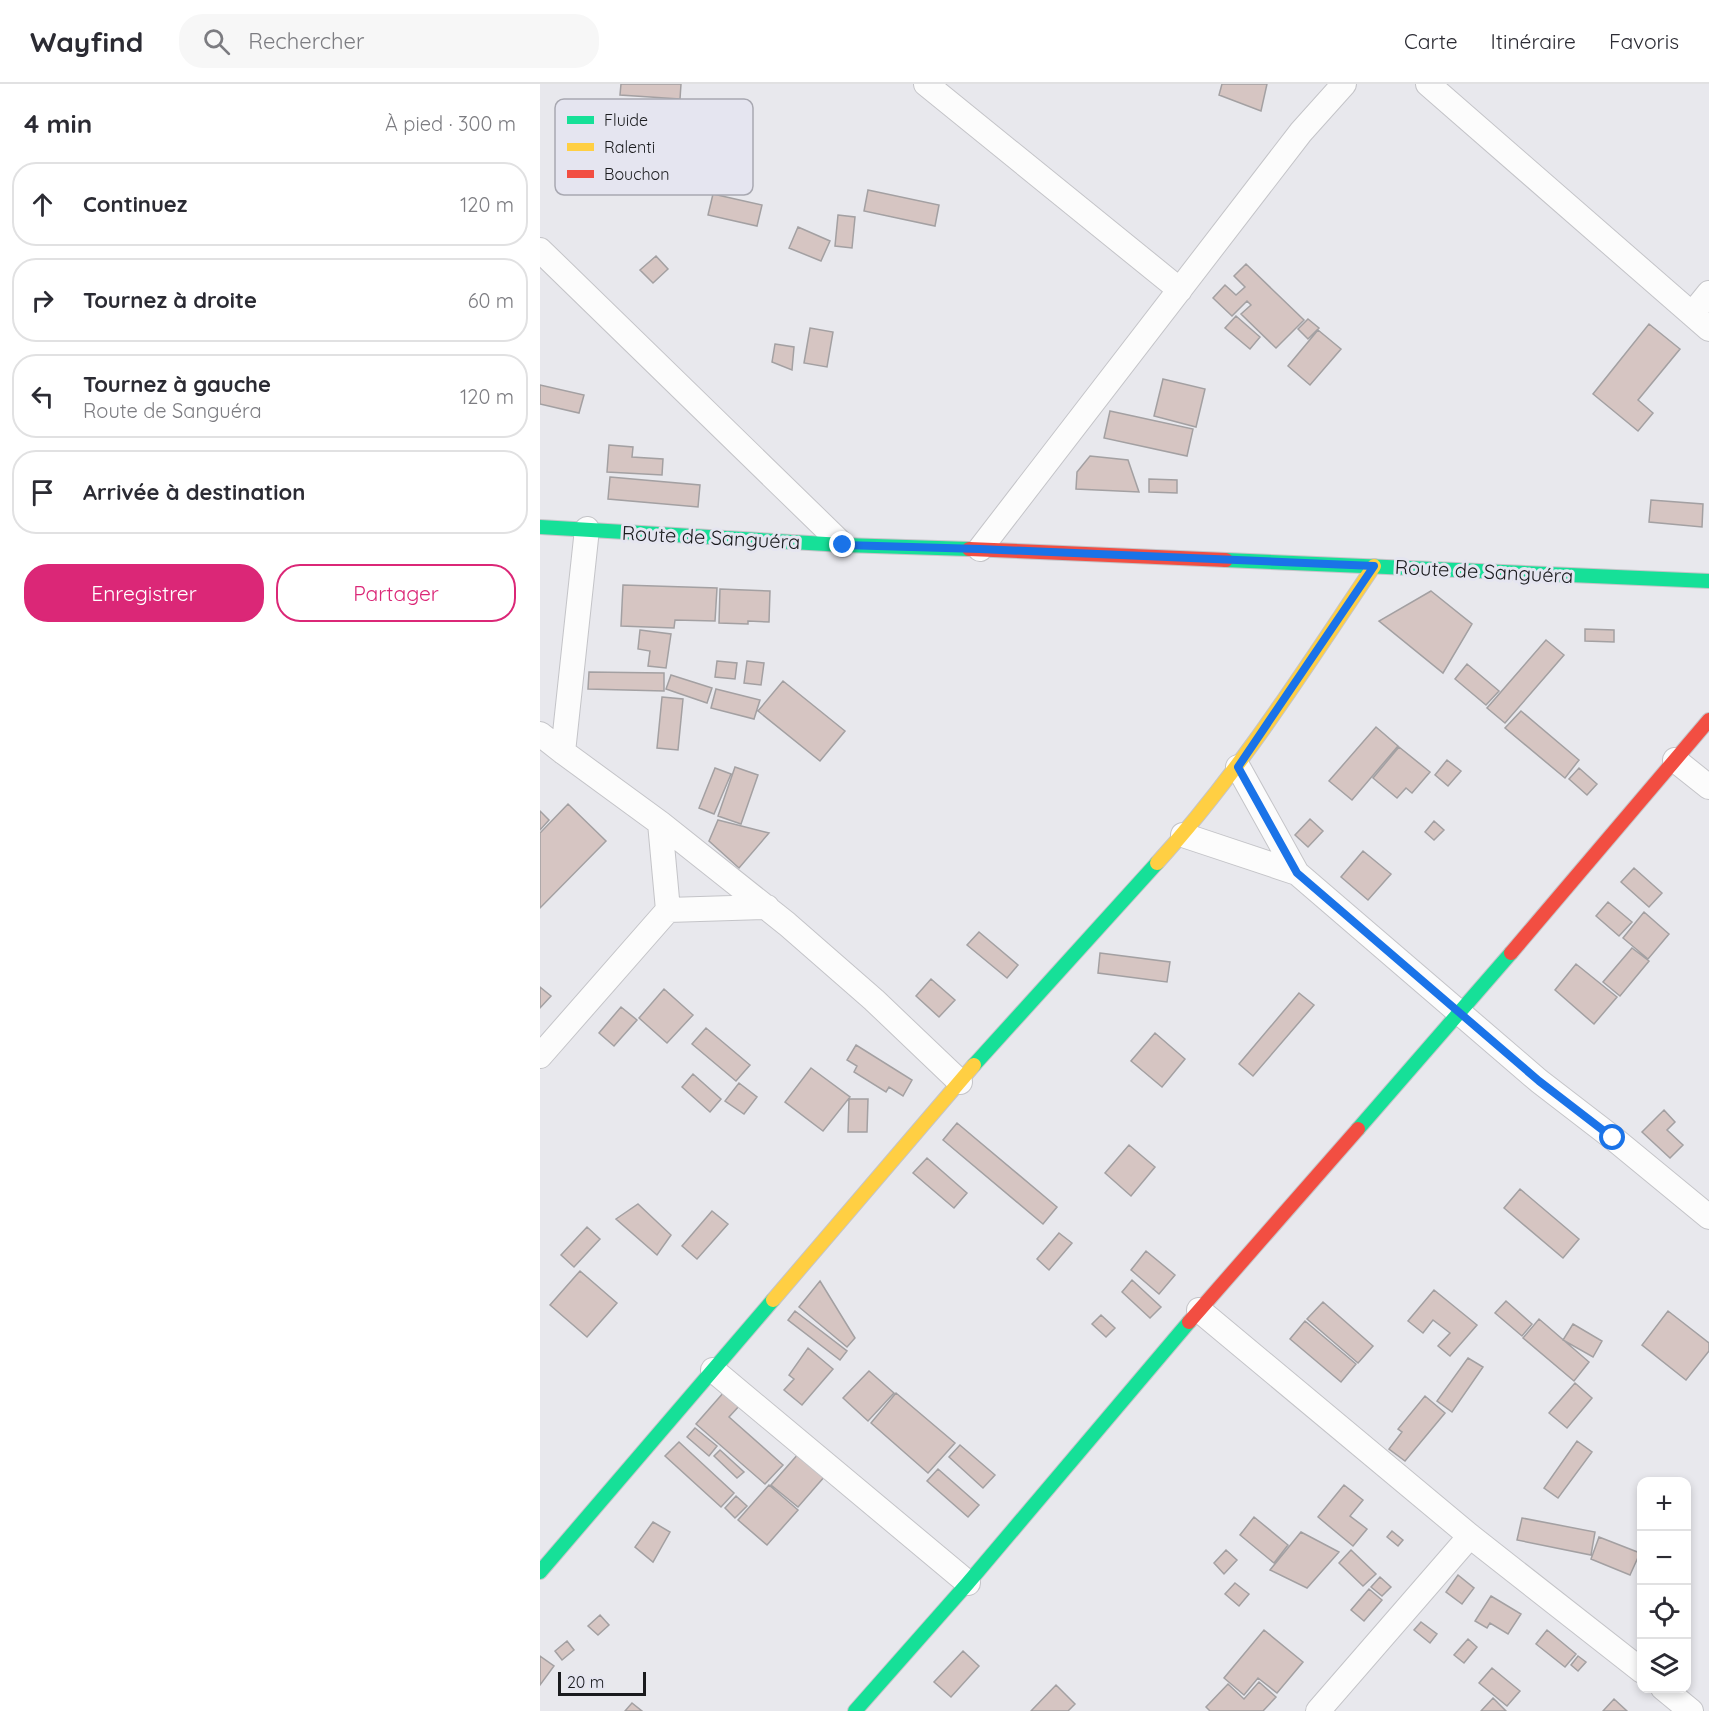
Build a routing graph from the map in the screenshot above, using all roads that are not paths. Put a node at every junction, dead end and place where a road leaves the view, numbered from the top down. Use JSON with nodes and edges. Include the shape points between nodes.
{"nodes":[{"id":1,"x":926,"y":84,"type":"edge"},
{"id":2,"x":1344,"y":84,"type":"edge"},
{"id":3,"x":1428,"y":84,"type":"edge"},
{"id":4,"x":540,"y":250,"type":"edge"},
{"id":5,"x":1180,"y":290,"type":"junction"},
{"id":6,"x":1709,"y":293,"type":"edge"},
{"id":7,"x":1701,"y":321,"type":"edge"},
{"id":8,"x":540,"y":527,"type":"edge"},
{"id":9,"x":587,"y":529,"type":"junction"},
{"id":10,"x":843,"y":545,"type":"junction"},
{"id":11,"x":980,"y":549,"type":"junction"},
{"id":12,"x":1374,"y":566,"type":"junction"},
{"id":13,"x":1709,"y":580,"type":"edge"},
{"id":14,"x":1709,"y":720,"type":"edge"},
{"id":15,"x":540,"y":734,"type":"edge"},
{"id":16,"x":563,"y":752,"type":"junction"},
{"id":17,"x":1675,"y":760,"type":"junction"},
{"id":18,"x":1238,"y":767,"type":"junction"},
{"id":19,"x":1709,"y":787,"type":"edge"},
{"id":20,"x":660,"y":823,"type":"junction"},
{"id":21,"x":1183,"y":835,"type":"junction"},
{"id":22,"x":1297,"y":873,"type":"junction"},
{"id":23,"x":767,"y":907,"type":"junction"},
{"id":24,"x":668,"y":910,"type":"junction"},
{"id":25,"x":1460,"y":1013,"type":"junction"},
{"id":26,"x":540,"y":1056,"type":"edge"},
{"id":27,"x":960,"y":1082,"type":"junction"},
{"id":28,"x":1709,"y":1217,"type":"edge"},
{"id":29,"x":1199,"y":1310,"type":"junction"},
{"id":30,"x":713,"y":1370,"type":"junction"},
{"id":31,"x":1470,"y":1536,"type":"junction"},
{"id":32,"x":540,"y":1572,"type":"edge"},
{"id":33,"x":968,"y":1583,"type":"junction"},
{"id":34,"x":1637,"y":1668,"type":"edge"},
{"id":35,"x":1668,"y":1693,"type":"edge"},
{"id":36,"x":855,"y":1711,"type":"edge"},
{"id":37,"x":1318,"y":1711,"type":"edge"},
{"id":38,"x":1691,"y":1711,"type":"edge"}],
"edges":[{"from":1,"to":5,"type":"street"},
{"from":2,"to":5,"type":"street","via":[[1301,132]]},
{"from":3,"to":7,"type":"street"},
{"from":4,"to":10,"type":"street"},
{"from":5,"to":11,"type":"street"},
{"from":6,"to":7,"type":"street"},
{"from":8,"to":9,"type":"street","name":"Route de Sanguéra"},
{"from":9,"to":10,"type":"street","name":"Route de Sanguéra"},
{"from":9,"to":16,"type":"street"},
{"from":10,"to":11,"type":"street","name":"Route de Sanguéra"},
{"from":11,"to":12,"type":"street","name":"Route de Sanguéra"},
{"from":12,"to":13,"type":"street","name":"Route de Sanguéra"},
{"from":12,"to":18,"type":"street"},
{"from":14,"to":17,"type":"street"},
{"from":15,"to":16,"type":"street"},
{"from":16,"to":20,"type":"street"},
{"from":17,"to":19,"type":"street"},
{"from":17,"to":25,"type":"street"},
{"from":18,"to":21,"type":"street"},
{"from":18,"to":22,"type":"street"},
{"from":20,"to":23,"type":"street"},
{"from":20,"to":24,"type":"street"},
{"from":21,"to":22,"type":"street"},
{"from":21,"to":27,"type":"street"},
{"from":22,"to":25,"type":"street"},
{"from":23,"to":24,"type":"street"},
{"from":23,"to":27,"type":"street"},
{"from":24,"to":26,"type":"street"},
{"from":25,"to":28,"type":"street"},
{"from":25,"to":29,"type":"street"},
{"from":27,"to":30,"type":"street"},
{"from":29,"to":31,"type":"street"},
{"from":29,"to":33,"type":"street"},
{"from":30,"to":32,"type":"street"},
{"from":30,"to":33,"type":"street"},
{"from":31,"to":34,"type":"street"},
{"from":31,"to":37,"type":"street"},
{"from":33,"to":36,"type":"street"},
{"from":35,"to":38,"type":"street"}]}
